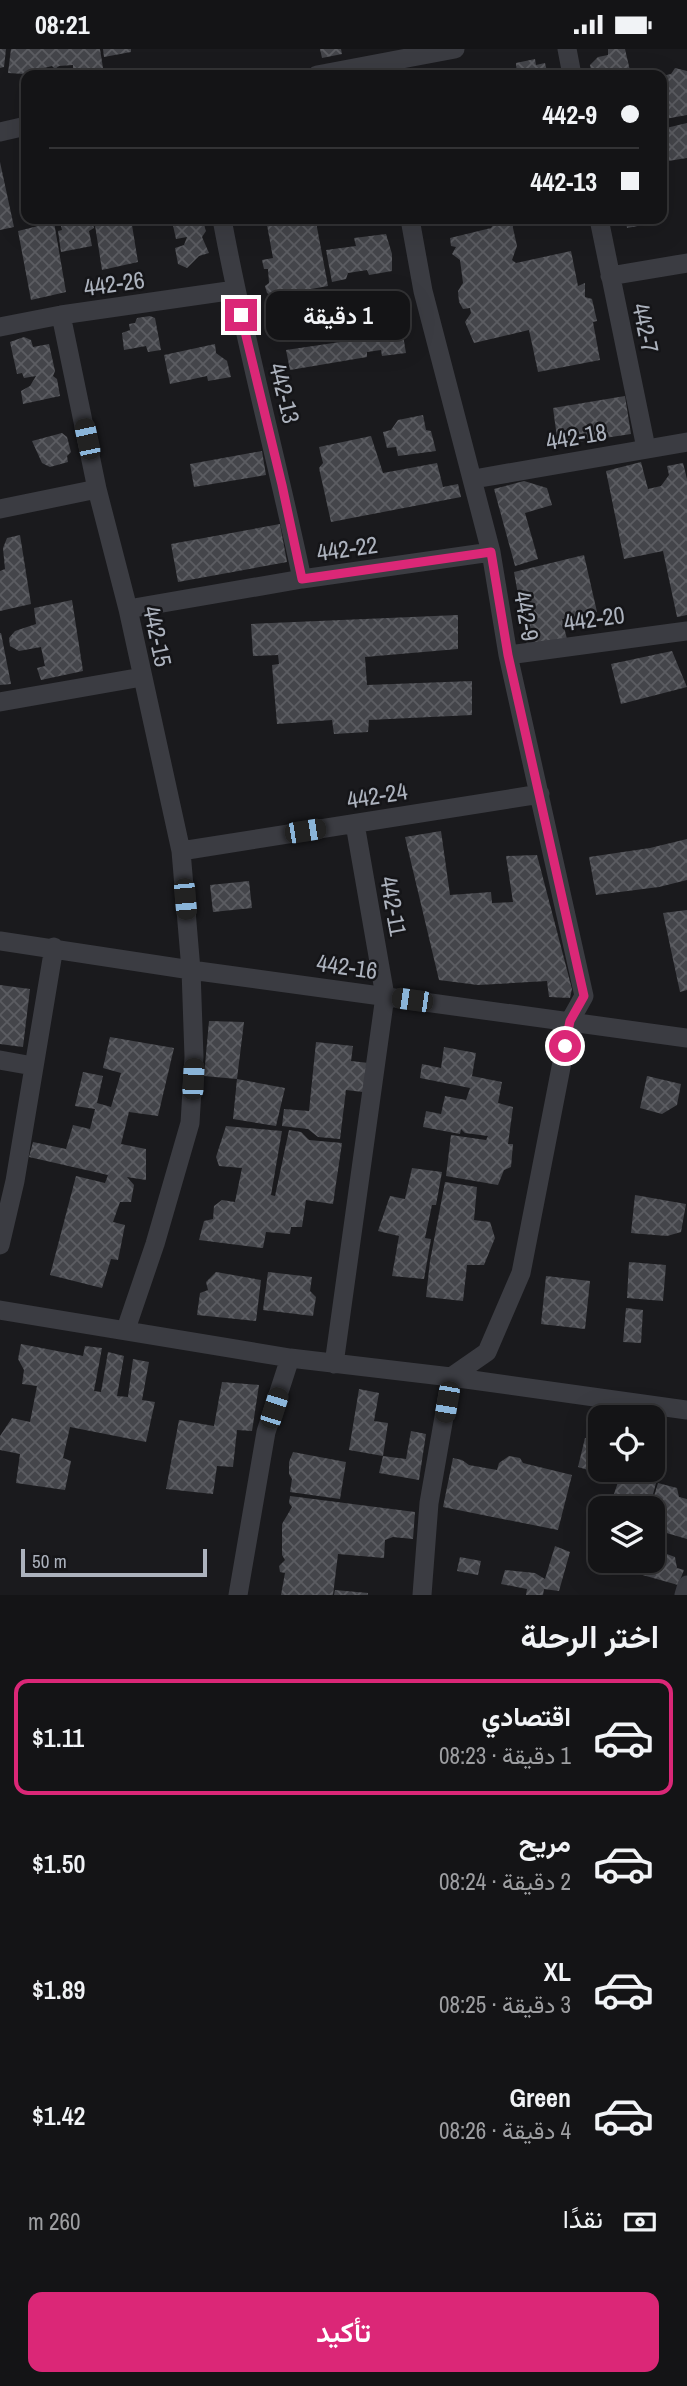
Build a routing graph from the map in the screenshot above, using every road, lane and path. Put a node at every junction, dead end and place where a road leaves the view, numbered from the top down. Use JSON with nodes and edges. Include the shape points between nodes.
{"nodes":[{"id":1,"x":455,"y":49,"type":"edge"},
{"id":2,"x":567,"y":49,"type":"edge"},
{"id":3,"x":382,"y":70,"type":"edge"},
{"id":4,"x":571,"y":70,"type":"edge"},
{"id":5,"x":21,"y":127,"type":"edge"},
{"id":6,"x":0,"y":132,"type":"edge"},
{"id":7,"x":223,"y":224,"type":"edge"},
{"id":8,"x":411,"y":224,"type":"edge"},
{"id":9,"x":600,"y":224,"type":"edge"},
{"id":10,"x":687,"y":263,"type":"edge"},
{"id":11,"x":610,"y":276,"type":"junction"},
{"id":12,"x":235,"y":290,"type":"junction"},
{"id":13,"x":61,"y":315,"type":"junction"},
{"id":14,"x":0,"y":327,"type":"edge"},
{"id":15,"x":687,"y":442,"type":"edge"},
{"id":16,"x":646,"y":448,"type":"junction"},
{"id":17,"x":474,"y":479,"type":"junction"},
{"id":18,"x":97,"y":489,"type":"junction"},
{"id":19,"x":0,"y":509,"type":"edge"},
{"id":20,"x":491,"y":552,"type":"junction"},
{"id":21,"x":302,"y":579,"type":"junction"},
{"id":22,"x":128,"y":609,"type":"junction"},
{"id":23,"x":687,"y":631,"type":"edge"},
{"id":24,"x":508,"y":655,"type":"junction"},
{"id":25,"x":142,"y":677,"type":"junction"},
{"id":26,"x":0,"y":702,"type":"edge"},
{"id":27,"x":540,"y":794,"type":"junction"},
{"id":28,"x":355,"y":824,"type":"junction"},
{"id":29,"x":181,"y":851,"type":"junction"},
{"id":30,"x":0,"y":941,"type":"edge"},
{"id":31,"x":54,"y":947,"type":"junction"},
{"id":32,"x":191,"y":970,"type":"junction"},
{"id":33,"x":385,"y":996,"type":"junction"},
{"id":34,"x":570,"y":1021,"type":"junction"},
{"id":35,"x":687,"y":1038,"type":"edge"},
{"id":36,"x":0,"y":1060,"type":"edge"},
{"id":37,"x":33,"y":1066,"type":"junction"},
{"id":38,"x":0,"y":1245,"type":"edge"},
{"id":39,"x":0,"y":1310,"type":"edge"},
{"id":40,"x":126,"y":1329,"type":"junction"},
{"id":41,"x":290,"y":1358,"type":"junction"},
{"id":42,"x":334,"y":1364,"type":"junction"},
{"id":43,"x":451,"y":1377,"type":"junction"},
{"id":44,"x":687,"y":1410,"type":"edge"},
{"id":45,"x":687,"y":1585,"type":"edge"},
{"id":46,"x":238,"y":1595,"type":"edge"},
{"id":47,"x":422,"y":1595,"type":"edge"},
{"id":48,"x":684,"y":1595,"type":"edge"}],
"edges":[{"from":1,"to":3,"type":"street"},
{"from":2,"to":4,"type":"street"},
{"from":5,"to":6,"type":"street"},
{"from":7,"to":12,"type":"street","name":"442-13"},
{"from":8,"to":17,"type":"street","name":"442-9","via":[[423,291]]},
{"from":9,"to":11,"type":"street","name":"442-7"},
{"from":10,"to":11,"type":"street"},
{"from":11,"to":16,"type":"street","name":"442-7"},
{"from":12,"to":13,"type":"street","name":"442-26"},
{"from":12,"to":21,"type":"street","name":"442-13"},
{"from":13,"to":14,"type":"street","name":"442-26"},
{"from":13,"to":18,"type":"street","name":"442-15"},
{"from":15,"to":16,"type":"street","name":"442-18"},
{"from":16,"to":17,"type":"street","name":"442-18"},
{"from":17,"to":20,"type":"street","name":"442-9"},
{"from":18,"to":19,"type":"street"},
{"from":18,"to":22,"type":"street","name":"442-15"},
{"from":20,"to":21,"type":"street","name":"442-22"},
{"from":20,"to":24,"type":"street","name":"442-9"},
{"from":21,"to":22,"type":"street","name":"442-22"},
{"from":22,"to":25,"type":"street","name":"442-15"},
{"from":23,"to":24,"type":"street","name":"442-20"},
{"from":24,"to":27,"type":"street","name":"442-9"},
{"from":25,"to":26,"type":"street"},
{"from":25,"to":29,"type":"street","name":"442-15"},
{"from":27,"to":28,"type":"street","name":"442-24"},
{"from":27,"to":34,"type":"street","name":"442-9","via":[[584,996]]},
{"from":28,"to":29,"type":"street","name":"442-24"},
{"from":28,"to":33,"type":"street","name":"442-11"},
{"from":29,"to":32,"type":"street","name":"442-15"},
{"from":30,"to":31,"type":"street","name":"442-16"},
{"from":31,"to":32,"type":"street","name":"442-16"},
{"from":31,"to":37,"type":"street"},
{"from":32,"to":33,"type":"street","name":"442-16"},
{"from":32,"to":40,"type":"street","name":"442-15","via":[[194,1057],[190,1123]]},
{"from":33,"to":34,"type":"street","name":"442-16"},
{"from":33,"to":42,"type":"street","name":"442-11"},
{"from":34,"to":35,"type":"street","name":"442-16"},
{"from":34,"to":43,"type":"street","name":"442-9","via":[[521,1273],[487,1352]]},
{"from":36,"to":37,"type":"street"},
{"from":37,"to":38,"type":"street"},
{"from":39,"to":40,"type":"street"},
{"from":40,"to":41,"type":"street"},
{"from":41,"to":42,"type":"street"},
{"from":41,"to":46,"type":"street","via":[[266,1432]]},
{"from":42,"to":43,"type":"street"},
{"from":43,"to":44,"type":"street"},
{"from":43,"to":47,"type":"street","via":[[429,1503]]},
{"from":45,"to":48,"type":"street"}]}
